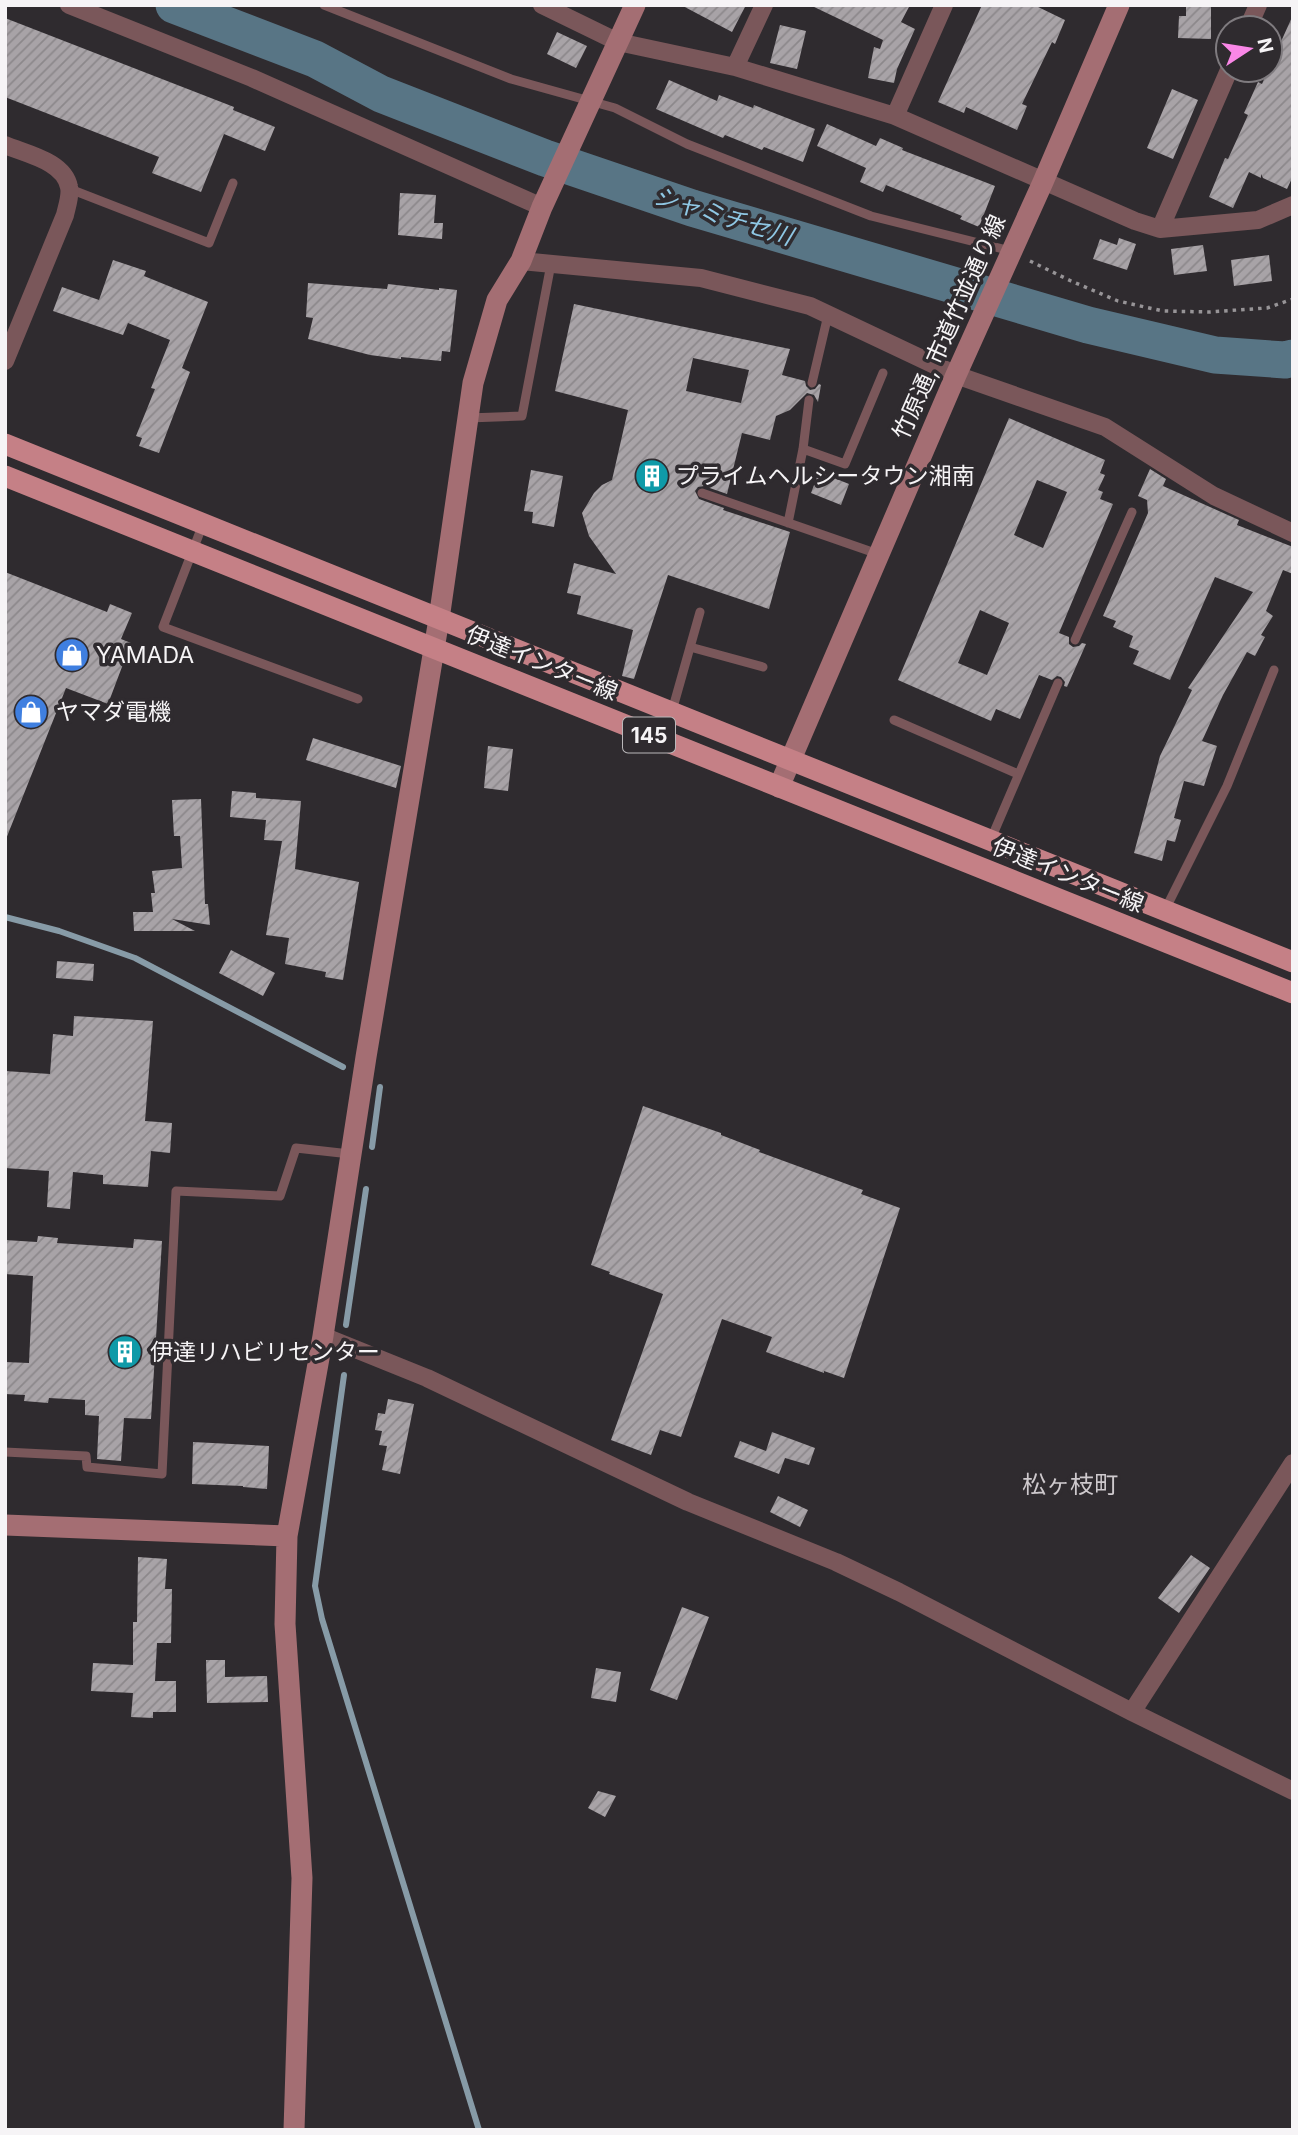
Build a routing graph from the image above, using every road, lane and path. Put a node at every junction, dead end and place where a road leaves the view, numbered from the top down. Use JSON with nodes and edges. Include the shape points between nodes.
{"nodes":[{"id":1,"x":69,"y":5,"type":"edge"},
{"id":2,"x":324,"y":5,"type":"edge"},
{"id":3,"x":542,"y":5,"type":"edge"},
{"id":4,"x":635,"y":5,"type":"edge"},
{"id":5,"x":764,"y":5,"type":"edge"},
{"id":6,"x":944,"y":5,"type":"edge"},
{"id":7,"x":1119,"y":5,"type":"edge"},
{"id":8,"x":618,"y":42,"type":"junction"},
{"id":9,"x":736,"y":67,"type":"junction"},
{"id":10,"x":1223,"y":84,"type":"edge"},
{"id":11,"x":589,"y":106,"type":"junction"},
{"id":12,"x":895,"y":116,"type":"junction"},
{"id":13,"x":5,"y":145,"type":"edge"},
{"id":14,"x":1043,"y":182,"type":"junction"},
{"id":15,"x":233,"y":183,"type":"dead end"},
{"id":16,"x":70,"y":189,"type":"junction"},
{"id":17,"x":546,"y":199,"type":"junction"},
{"id":18,"x":1293,"y":205,"type":"edge"},
{"id":19,"x":1160,"y":229,"type":"junction"},
{"id":20,"x":1007,"y":259,"type":"junction"},
{"id":21,"x":521,"y":261,"type":"junction"},
{"id":22,"x":551,"y":264,"type":"junction"},
{"id":23,"x":1293,"y":299,"type":"edge"},
{"id":24,"x":828,"y":314,"type":"junction"},
{"id":25,"x":5,"y":361,"type":"edge"},
{"id":26,"x":883,"y":373,"type":"dead end"},
{"id":27,"x":956,"y":375,"type":"junction"},
{"id":28,"x":813,"y":383,"type":"dead end"},
{"id":29,"x":810,"y":400,"type":"dead end"},
{"id":30,"x":468,"y":418,"type":"junction"},
{"id":31,"x":5,"y":444,"type":"edge"},
{"id":32,"x":803,"y":449,"type":"junction"},
{"id":33,"x":5,"y":476,"type":"edge"},
{"id":34,"x":702,"y":493,"type":"dead end"},
{"id":35,"x":1132,"y":512,"type":"dead end"},
{"id":36,"x":788,"y":523,"type":"junction"},
{"id":37,"x":203,"y":524,"type":"junction"},
{"id":38,"x":1293,"y":533,"type":"edge"},
{"id":39,"x":191,"y":551,"type":"junction"},
{"id":40,"x":878,"y":554,"type":"junction"},
{"id":41,"x":700,"y":612,"type":"dead end"},
{"id":42,"x":439,"y":619,"type":"junction"},
{"id":43,"x":1075,"y":640,"type":"dead end"},
{"id":44,"x":432,"y":648,"type":"junction"},
{"id":45,"x":690,"y":648,"type":"junction"},
{"id":46,"x":763,"y":667,"type":"dead end"},
{"id":47,"x":1274,"y":670,"type":"dead end"},
{"id":48,"x":1058,"y":683,"type":"dead end"},
{"id":49,"x":358,"y":699,"type":"dead end"},
{"id":50,"x":672,"y":712,"type":"junction"},
{"id":51,"x":894,"y":720,"type":"dead end"},
{"id":52,"x":789,"y":759,"type":"junction"},
{"id":53,"x":1018,"y":774,"type":"junction"},
{"id":54,"x":779,"y":787,"type":"junction"},
{"id":55,"x":990,"y":840,"type":"junction"},
{"id":56,"x":1084,"y":894,"type":"junction"},
{"id":57,"x":1165,"y":910,"type":"junction"},
{"id":58,"x":1293,"y":962,"type":"edge"},
{"id":59,"x":1293,"y":993,"type":"edge"},
{"id":60,"x":351,"y":1154,"type":"junction"},
{"id":61,"x":323,"y":1336,"type":"junction"},
{"id":62,"x":5,"y":1452,"type":"edge"},
{"id":63,"x":1293,"y":1463,"type":"edge"},
{"id":64,"x":5,"y":1525,"type":"edge"},
{"id":65,"x":287,"y":1536,"type":"junction"},
{"id":66,"x":1132,"y":1712,"type":"junction"},
{"id":67,"x":1293,"y":1791,"type":"edge"},
{"id":68,"x":294,"y":2130,"type":"edge"}],
"edges":[{"from":1,"to":17,"type":"street"},
{"from":2,"to":11,"type":"lane"},
{"from":3,"to":8,"type":"street"},
{"from":4,"to":8,"type":"street"},
{"from":5,"to":9,"type":"street"},
{"from":6,"to":12,"type":"street"},
{"from":7,"to":14,"type":"street","name":"竹原通, 市道竹並通り線"},
{"from":8,"to":9,"type":"street"},
{"from":8,"to":11,"type":"street"},
{"from":9,"to":12,"type":"street"},
{"from":10,"to":19,"type":"street"},
{"from":11,"to":17,"type":"street"},
{"from":11,"to":20,"type":"lane","via":[[615,108],[687,144],[871,216]]},
{"from":12,"to":14,"type":"street"},
{"from":13,"to":16,"type":"street","via":[[53,164],[65,175]]},
{"from":14,"to":19,"type":"street"},
{"from":14,"to":20,"type":"street","name":"竹原通, 市道竹並通り線"},
{"from":15,"to":16,"type":"lane","via":[[209,243]]},
{"from":16,"to":25,"type":"street","via":[[65,215]]},
{"from":17,"to":21,"type":"street"},
{"from":18,"to":19,"type":"street","via":[[1258,220]]},
{"from":20,"to":23,"type":"path","via":[[1118,301],[1163,311],[1267,308]]},
{"from":20,"to":27,"type":"street","name":"竹原通, 市道竹並通り線"},
{"from":21,"to":22,"type":"street"},
{"from":21,"to":30,"type":"street","via":[[497,300]]},
{"from":22,"to":24,"type":"street","via":[[701,278]]},
{"from":22,"to":30,"type":"lane","via":[[522,416]]},
{"from":24,"to":27,"type":"street"},
{"from":24,"to":28,"type":"lane"},
{"from":26,"to":32,"type":"lane","via":[[845,464]]},
{"from":27,"to":38,"type":"street","via":[[1105,427],[1214,496]]},
{"from":27,"to":40,"type":"street","name":"竹原通, 市道竹並通り線"},
{"from":29,"to":32,"type":"lane"},
{"from":30,"to":42,"type":"street"},
{"from":31,"to":37,"type":"main road","name":"伊達インター線","number":"145"},
{"from":32,"to":36,"type":"lane"},
{"from":33,"to":39,"type":"main road","name":"伊達インター線","number":"145"},
{"from":34,"to":36,"type":"lane"},
{"from":35,"to":43,"type":"lane"},
{"from":36,"to":40,"type":"lane"},
{"from":37,"to":39,"type":"lane"},
{"from":37,"to":42,"type":"main road","name":"伊達インター線","number":"145"},
{"from":39,"to":44,"type":"main road","name":"伊達インター線","number":"145"},
{"from":39,"to":49,"type":"lane","via":[[163,627]]},
{"from":40,"to":52,"type":"street","name":"竹原通, 市道竹並通り線"},
{"from":41,"to":45,"type":"lane"},
{"from":42,"to":44,"type":"street"},
{"from":42,"to":50,"type":"main road","name":"伊達インター線","number":"145"},
{"from":44,"to":54,"type":"main road","name":"伊達インター線","number":"145"},
{"from":44,"to":60,"type":"street"},
{"from":45,"to":46,"type":"lane"},
{"from":45,"to":50,"type":"lane"},
{"from":47,"to":57,"type":"lane","via":[[1227,786]]},
{"from":48,"to":53,"type":"lane"},
{"from":50,"to":52,"type":"main road","name":"伊達インター線","number":"145"},
{"from":51,"to":53,"type":"lane"},
{"from":52,"to":54,"type":"street","name":"竹原通, 市道竹並通り線"},
{"from":52,"to":55,"type":"main road","name":"伊達インター線","number":"145"},
{"from":53,"to":55,"type":"lane"},
{"from":54,"to":56,"type":"main road","name":"伊達インター線","number":"145"},
{"from":55,"to":56,"type":"main road","name":"伊達インター線","number":"145"},
{"from":56,"to":57,"type":"main road","name":"伊達インター線","number":"145"},
{"from":56,"to":59,"type":"main road","name":"伊達インター線","number":"145"},
{"from":57,"to":58,"type":"main road","name":"伊達インター線","number":"145"},
{"from":60,"to":61,"type":"street"},
{"from":60,"to":62,"type":"lane","via":[[296,1149],[280,1196],[176,1191],[162,1474],[87,1467],[86,1456]]},
{"from":61,"to":65,"type":"street"},
{"from":61,"to":66,"type":"street","via":[[426,1378],[688,1502],[874,1580]]},
{"from":63,"to":66,"type":"street"},
{"from":64,"to":65,"type":"street"},
{"from":65,"to":68,"type":"street","via":[[285,1624],[302,1878]]},
{"from":66,"to":67,"type":"street"}]}
